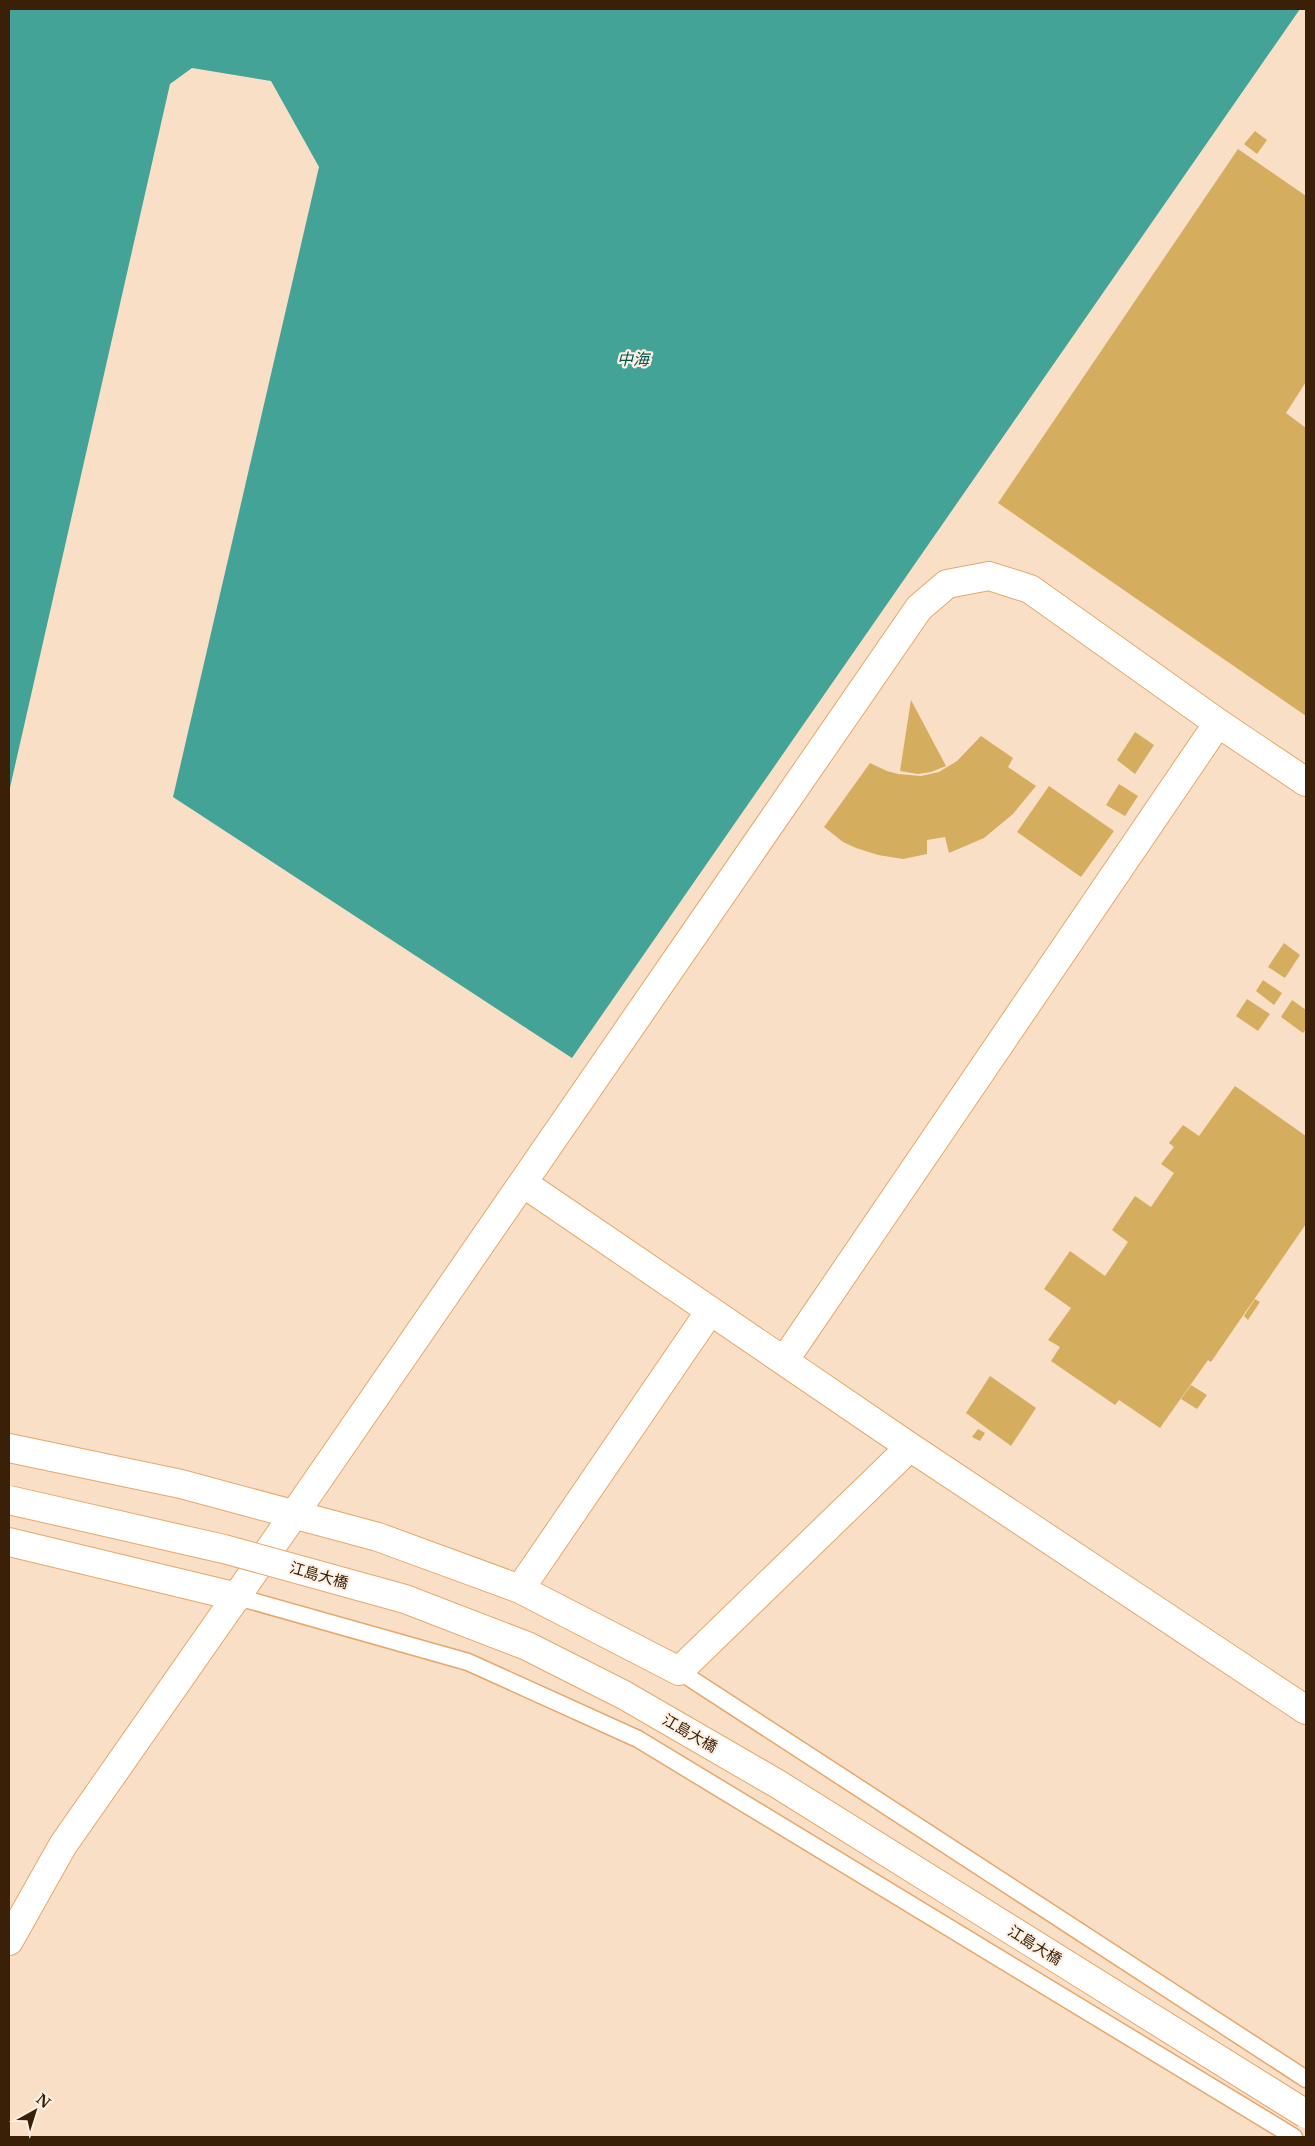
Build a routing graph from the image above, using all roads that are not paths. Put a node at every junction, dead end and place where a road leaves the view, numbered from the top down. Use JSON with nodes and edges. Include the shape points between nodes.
{"nodes":[{"id":1,"x":1218,"y":723,"type":"junction"},
{"id":2,"x":1306,"y":782,"type":"edge"},
{"id":3,"x":523,"y":1183,"type":"junction"},
{"id":4,"x":710,"y":1311,"type":"junction"},
{"id":5,"x":784,"y":1361,"type":"junction"},
{"id":6,"x":910,"y":1447,"type":"junction"},
{"id":7,"x":9,"y":1448,"type":"edge"},
{"id":8,"x":9,"y":1500,"type":"edge"},
{"id":9,"x":295,"y":1513,"type":"junction"},
{"id":10,"x":9,"y":1542,"type":"edge"},
{"id":11,"x":520,"y":1590,"type":"junction"},
{"id":12,"x":238,"y":1597,"type":"junction"},
{"id":13,"x":679,"y":1671,"type":"junction"},
{"id":14,"x":1306,"y":1710,"type":"edge"},
{"id":15,"x":9,"y":1941,"type":"edge"},
{"id":16,"x":1306,"y":2079,"type":"edge"},
{"id":17,"x":1306,"y":2114,"type":"edge"},
{"id":18,"x":1294,"y":2137,"type":"edge"}],
"edges":[{"from":1,"to":2,"type":"street"},
{"from":1,"to":3,"type":"street","via":[[1030,589],[989,576],[947,584],[919,608]]},
{"from":1,"to":5,"type":"street"},
{"from":3,"to":4,"type":"street"},
{"from":3,"to":9,"type":"street"},
{"from":4,"to":5,"type":"street"},
{"from":4,"to":11,"type":"street"},
{"from":5,"to":6,"type":"street"},
{"from":6,"to":13,"type":"street"},
{"from":6,"to":14,"type":"street"},
{"from":7,"to":9,"type":"street","via":[[181,1484]]},
{"from":8,"to":17,"type":"street","name":"江島大橋","bridge":true,"via":[[224,1549],[405,1599],[527,1646],[624,1695],[776,1783]]},
{"from":9,"to":11,"type":"street","via":[[378,1537]]},
{"from":9,"to":12,"type":"street"},
{"from":10,"to":12,"type":"street"},
{"from":11,"to":13,"type":"street"},
{"from":12,"to":15,"type":"street","via":[[63,1845]]},
{"from":12,"to":18,"type":"lane","via":[[468,1662],[638,1738]]},
{"from":13,"to":16,"type":"lane"}]}
